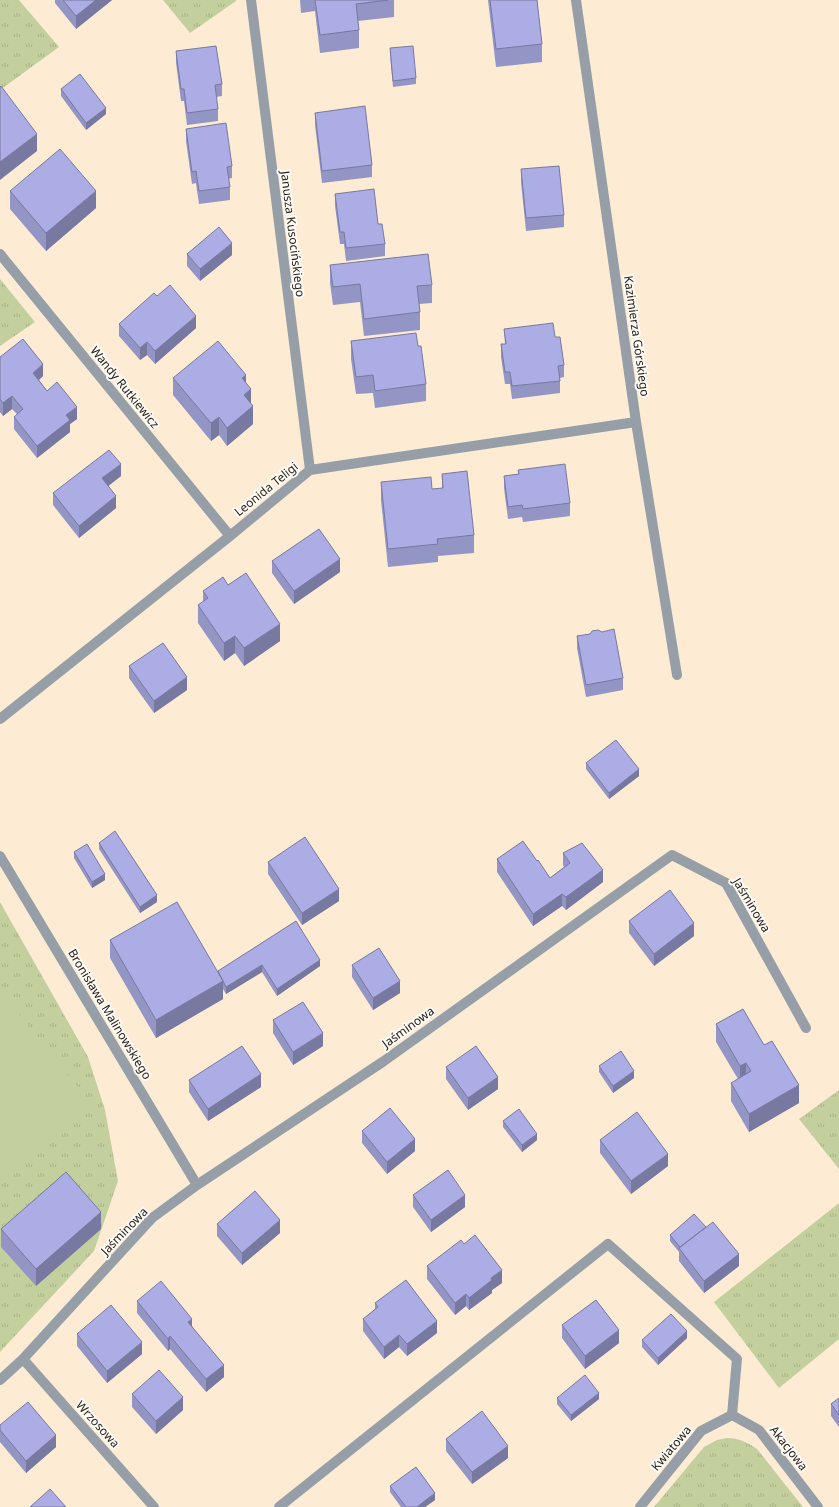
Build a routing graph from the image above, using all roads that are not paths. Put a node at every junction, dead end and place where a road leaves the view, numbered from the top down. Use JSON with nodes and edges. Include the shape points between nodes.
{"nodes":[{"id":1,"x":252,"y":0,"type":"edge"},
{"id":2,"x":576,"y":0,"type":"edge"},
{"id":3,"x":0,"y":254,"type":"edge"},
{"id":4,"x":636,"y":422,"type":"junction"},
{"id":5,"x":310,"y":470,"type":"junction"},
{"id":6,"x":230,"y":536,"type":"junction"},
{"id":7,"x":677,"y":675,"type":"dead end"},
{"id":8,"x":0,"y":719,"type":"edge"},
{"id":9,"x":0,"y":856,"type":"edge"},
{"id":10,"x":806,"y":1028,"type":"dead end"},
{"id":11,"x":197,"y":1185,"type":"junction"},
{"id":12,"x":23,"y":1359,"type":"junction"},
{"id":13,"x":0,"y":1380,"type":"edge"},
{"id":14,"x":732,"y":1415,"type":"junction"},
{"id":15,"x":154,"y":1507,"type":"edge"},
{"id":16,"x":279,"y":1507,"type":"edge"},
{"id":17,"x":640,"y":1507,"type":"edge"},
{"id":18,"x":818,"y":1507,"type":"edge"}],
"edges":[{"from":1,"to":5,"type":"street","name":"Janusza Kusocińskiego"},
{"from":2,"to":4,"type":"street","name":"Kazimierza Górskiego"},
{"from":3,"to":6,"type":"street","name":"Wandy Rutkiewicz"},
{"from":4,"to":5,"type":"street","name":"Leonida Teligi"},
{"from":4,"to":7,"type":"street","name":"Kazimierza Górskiego"},
{"from":5,"to":6,"type":"street","name":"Leonida Teligi"},
{"from":6,"to":8,"type":"street","name":"Leonida Teligi"},
{"from":9,"to":11,"type":"street","name":"Bronisława Malinowskiego"},
{"from":10,"to":11,"type":"street","name":"Jaśminowa","via":[[726,883],[672,855],[384,1061]]},
{"from":11,"to":12,"type":"street","name":"Jaśminowa","via":[[152,1218]]},
{"from":12,"to":13,"type":"street","name":"Jaśminowa"},
{"from":12,"to":15,"type":"street","name":"Wrzosowa"},
{"from":14,"to":16,"type":"street","via":[[737,1359],[608,1244]]},
{"from":14,"to":17,"type":"street","name":"Kwiatowa","via":[[701,1431]]},
{"from":14,"to":18,"type":"street","name":"Akacjowa","via":[[759,1430]]}]}
